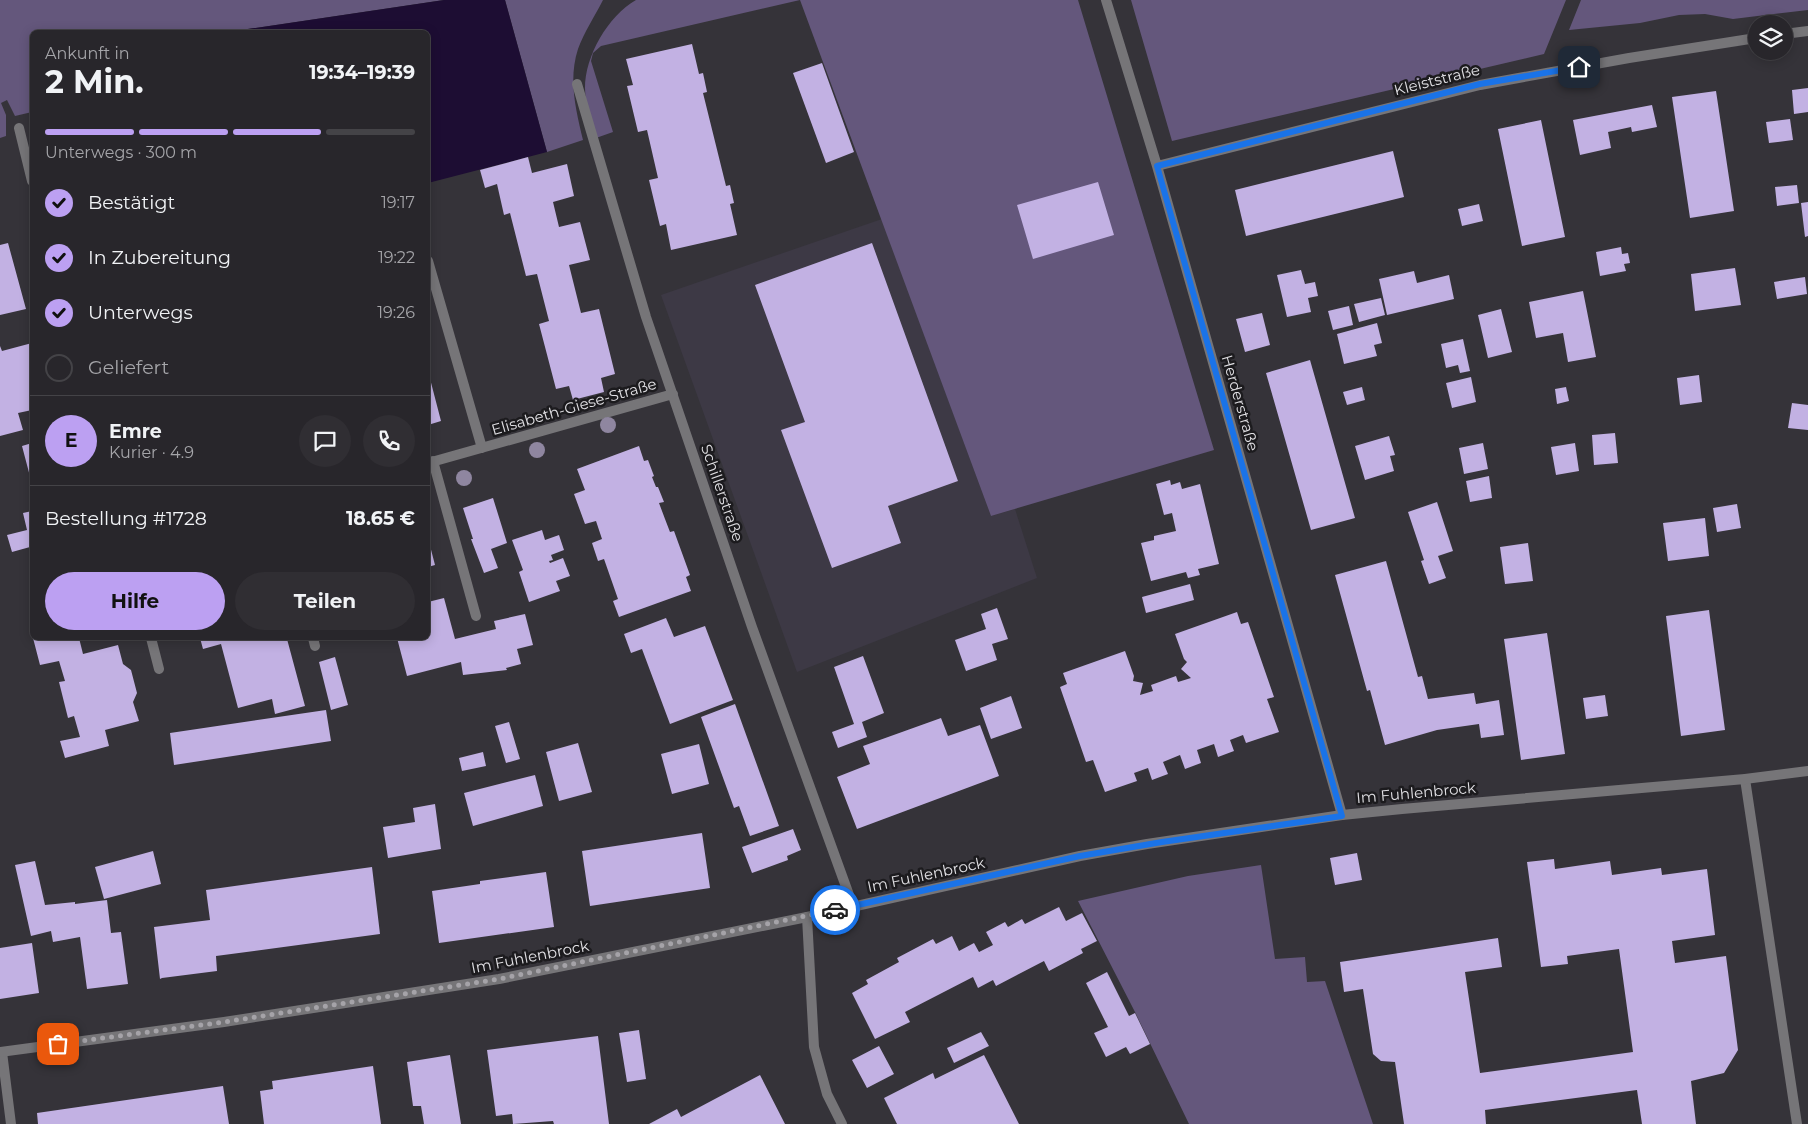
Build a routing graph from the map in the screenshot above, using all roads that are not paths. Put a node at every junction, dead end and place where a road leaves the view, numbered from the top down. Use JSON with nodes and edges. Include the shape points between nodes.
{"nodes":[{"id":1,"x":1106,"y":0,"type":"edge"},
{"id":2,"x":1808,"y":31,"type":"edge"},
{"id":3,"x":1793,"y":33,"type":"edge"},
{"id":4,"x":1748,"y":39,"type":"edge"},
{"id":5,"x":577,"y":84,"type":"dead end"},
{"id":6,"x":19,"y":128,"type":"dead end"},
{"id":7,"x":1157,"y":166,"type":"junction"},
{"id":8,"x":30,"y":173,"type":"edge"},
{"id":9,"x":430,"y":268,"type":"edge"},
{"id":10,"x":673,"y":394,"type":"junction"},
{"id":11,"x":482,"y":448,"type":"junction"},
{"id":12,"x":430,"y":462,"type":"edge"},
{"id":13,"x":476,"y":616,"type":"dead end"},
{"id":14,"x":152,"y":640,"type":"edge"},
{"id":15,"x":159,"y":669,"type":"dead end"},
{"id":16,"x":1808,"y":771,"type":"edge"},
{"id":17,"x":1745,"y":779,"type":"junction"},
{"id":18,"x":1342,"y":816,"type":"junction"},
{"id":19,"x":853,"y":906,"type":"junction"},
{"id":20,"x":807,"y":917,"type":"junction"},
{"id":21,"x":1,"y":1052,"type":"edge"},
{"id":22,"x":11,"y":1124,"type":"edge"},
{"id":23,"x":842,"y":1124,"type":"edge"},
{"id":24,"x":1797,"y":1124,"type":"edge"}],
"edges":[{"from":1,"to":7,"type":"street","name":"Herderstraße"},
{"from":2,"to":3,"type":"street"},
{"from":4,"to":7,"type":"street","name":"Kleiststraße","via":[[1480,84]]},
{"from":5,"to":10,"type":"street","name":"Schillerstraße","via":[[646,317]]},
{"from":6,"to":8,"type":"street"},
{"from":7,"to":18,"type":"street","name":"Herderstraße"},
{"from":9,"to":11,"type":"street","name":"Elisabeth-Giese-Straße"},
{"from":10,"to":11,"type":"street","name":"Elisabeth-Giese-Straße"},
{"from":10,"to":19,"type":"street","name":"Schillerstraße","via":[[752,627]]},
{"from":11,"to":12,"type":"street","name":"Elisabeth-Giese-Straße"},
{"from":12,"to":13,"type":"street","name":"Elisabeth-Giese-Straße"},
{"from":14,"to":15,"type":"street"},
{"from":16,"to":17,"type":"street","name":"Im Fuhlenbrock"},
{"from":17,"to":18,"type":"street","name":"Im Fuhlenbrock"},
{"from":17,"to":24,"type":"street"},
{"from":18,"to":19,"type":"street","name":"Im Fuhlenbrock","via":[[1080,856]]},
{"from":19,"to":20,"type":"street","name":"Im Fuhlenbrock"},
{"from":20,"to":21,"type":"street","name":"Im Fuhlenbrock","via":[[499,979],[224,1022]]},
{"from":20,"to":23,"type":"street","via":[[814,1047],[827,1094]]},
{"from":21,"to":22,"type":"street"}]}
